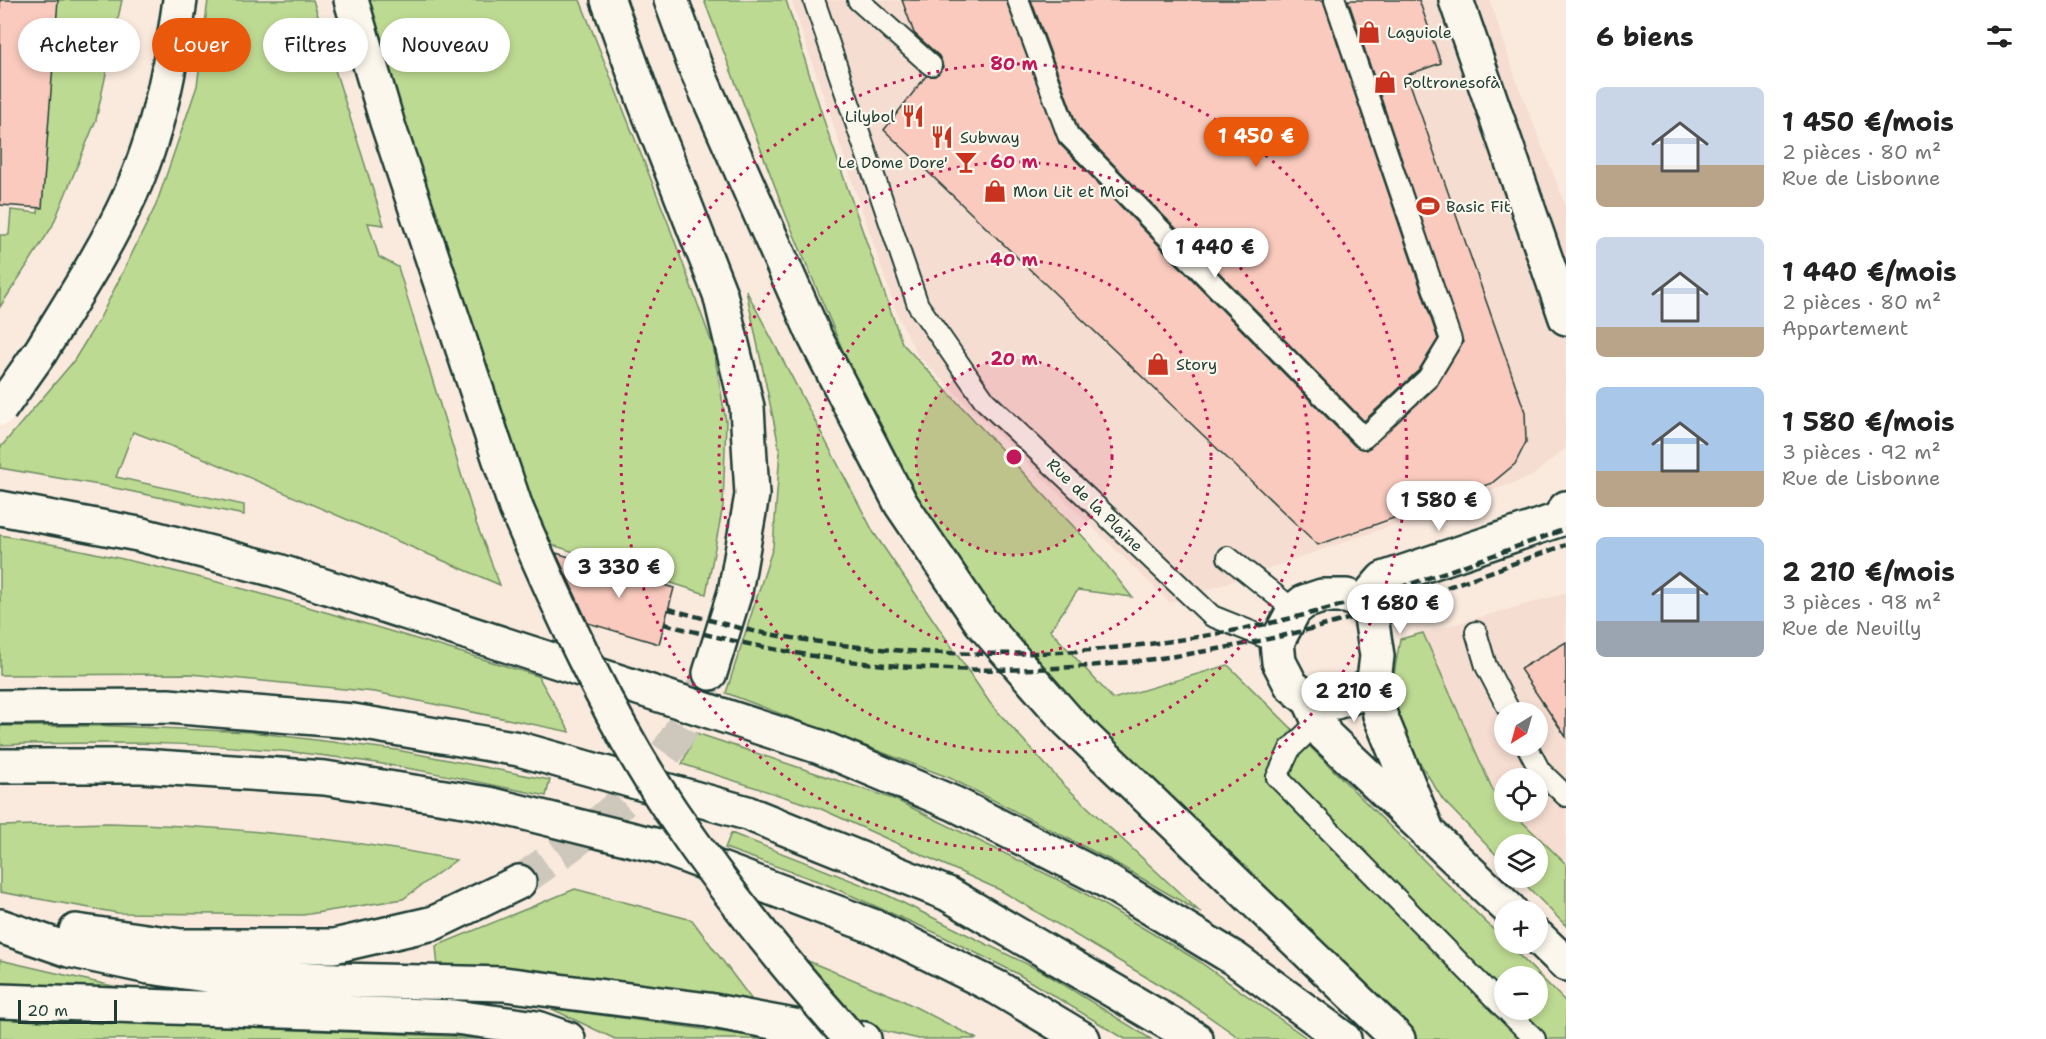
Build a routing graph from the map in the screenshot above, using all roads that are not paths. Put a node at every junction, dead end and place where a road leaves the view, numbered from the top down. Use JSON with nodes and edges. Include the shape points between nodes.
{"nodes":[{"id":1,"x":180,"y":0,"type":"edge"},
{"id":2,"x":351,"y":0,"type":"edge"},
{"id":3,"x":608,"y":0,"type":"edge"},
{"id":4,"x":671,"y":0,"type":"edge"},
{"id":5,"x":814,"y":0,"type":"edge"},
{"id":6,"x":858,"y":0,"type":"edge"},
{"id":7,"x":1018,"y":0,"type":"edge"},
{"id":8,"x":1335,"y":0,"type":"edge"},
{"id":9,"x":1456,"y":0,"type":"edge"},
{"id":10,"x":931,"y":65,"type":"dead end"},
{"id":11,"x":1566,"y":318,"type":"edge"},
{"id":12,"x":0,"y":409,"type":"edge"},
{"id":13,"x":0,"y":508,"type":"edge"},
{"id":14,"x":1566,"y":508,"type":"edge"},
{"id":15,"x":1228,"y":557,"type":"dead end"},
{"id":16,"x":1362,"y":603,"type":"junction"},
{"id":17,"x":1294,"y":610,"type":"junction"},
{"id":18,"x":1476,"y":632,"type":"dead end"},
{"id":19,"x":1277,"y":642,"type":"junction"},
{"id":20,"x":710,"y":673,"type":"tunnel mouth"},
{"id":21,"x":1374,"y":680,"type":"junction"},
{"id":22,"x":1505,"y":702,"type":"edge"},
{"id":23,"x":0,"y":706,"type":"edge"},
{"id":24,"x":1315,"y":711,"type":"junction"},
{"id":25,"x":1532,"y":756,"type":"edge"},
{"id":26,"x":0,"y":766,"type":"edge"},
{"id":27,"x":1566,"y":796,"type":"edge"},
{"id":28,"x":1429,"y":835,"type":"junction"},
{"id":29,"x":519,"y":882,"type":"tunnel mouth"},
{"id":30,"x":1499,"y":900,"type":"edge"},
{"id":31,"x":0,"y":921,"type":"edge"},
{"id":32,"x":0,"y":926,"type":"edge"},
{"id":33,"x":1548,"y":947,"type":"edge"},
{"id":34,"x":1566,"y":964,"type":"edge"},
{"id":35,"x":1494,"y":998,"type":"edge"},
{"id":36,"x":0,"y":1001,"type":"edge"},
{"id":37,"x":1516,"y":1020,"type":"edge"},
{"id":38,"x":568,"y":1039,"type":"edge"},
{"id":39,"x":851,"y":1039,"type":"edge"},
{"id":40,"x":864,"y":1039,"type":"edge"},
{"id":41,"x":1083,"y":1039,"type":"edge"},
{"id":42,"x":1196,"y":1039,"type":"edge"},
{"id":43,"x":1344,"y":1039,"type":"edge"},
{"id":44,"x":1398,"y":1039,"type":"edge"},
{"id":45,"x":1535,"y":1039,"type":"edge"}],
"edges":[{"from":1,"to":12,"type":"main road","bridge":true,"via":[[156,122],[131,194],[95,264]]},
{"from":2,"to":39,"type":"main road","bridge":true,"via":[[387,122],[516,508],[557,604],[609,706],[670,809],[791,972]]},
{"from":3,"to":20,"type":"main road","via":[[720,294],[747,407],[752,495],[735,592]]},
{"from":4,"to":44,"type":"main road","via":[[695,66],[815,337],[901,504],[981,622],[1068,721]]},
{"from":5,"to":19,"type":"lane","name":"Rue de la Plaine","via":[[918,305],[985,401],[1212,616]]},
{"from":6,"to":10,"type":"lane"},
{"from":7,"to":8,"type":"lane","via":[[1068,135],[1364,438],[1428,378],[1450,340]]},
{"from":9,"to":11,"type":"main road"},
{"from":13,"to":43,"type":"main road","via":[[138,534],[272,569],[820,747],[955,804],[1106,880],[1235,960]]},
{"from":14,"to":16,"type":"main road","via":[[1558,520],[1383,579]]},
{"from":15,"to":17,"type":"lane"},
{"from":16,"to":17,"type":"main road","via":[[1347,596],[1322,596]]},
{"from":16,"to":21,"type":"main road","via":[[1371,617],[1374,634]]},
{"from":17,"to":19,"type":"main road"},
{"from":18,"to":22,"type":"lane","via":[[1486,666]]},
{"from":19,"to":24,"type":"main road","via":[[1279,662],[1291,685]]},
{"from":21,"to":24,"type":"main road","via":[[1356,695]]},
{"from":21,"to":28,"type":"main road","via":[[1380,715]]},
{"from":23,"to":42,"type":"main road","via":[[168,706],[353,721],[519,749],[747,813],[948,894]]},
{"from":24,"to":28,"type":"main road","via":[[1325,735]]},
{"from":24,"to":35,"type":"lane","via":[[1277,777]]},
{"from":25,"to":27,"type":"lane","via":[[1540,771]]},
{"from":26,"to":41,"type":"main road","via":[[141,766],[325,778],[489,804],[662,847],[875,927],[998,988]]},
{"from":28,"to":30,"type":"main road"},
{"from":29,"to":31,"type":"main road","via":[[435,923],[334,946],[181,946]]},
{"from":32,"to":40,"type":"main road","via":[[69,950],[220,977],[504,984],[708,1010]]},
{"from":33,"to":34,"type":"main road"},
{"from":36,"to":38,"type":"main road","via":[[455,1017],[537,1028]]},
{"from":37,"to":45,"type":"lane"}]}
